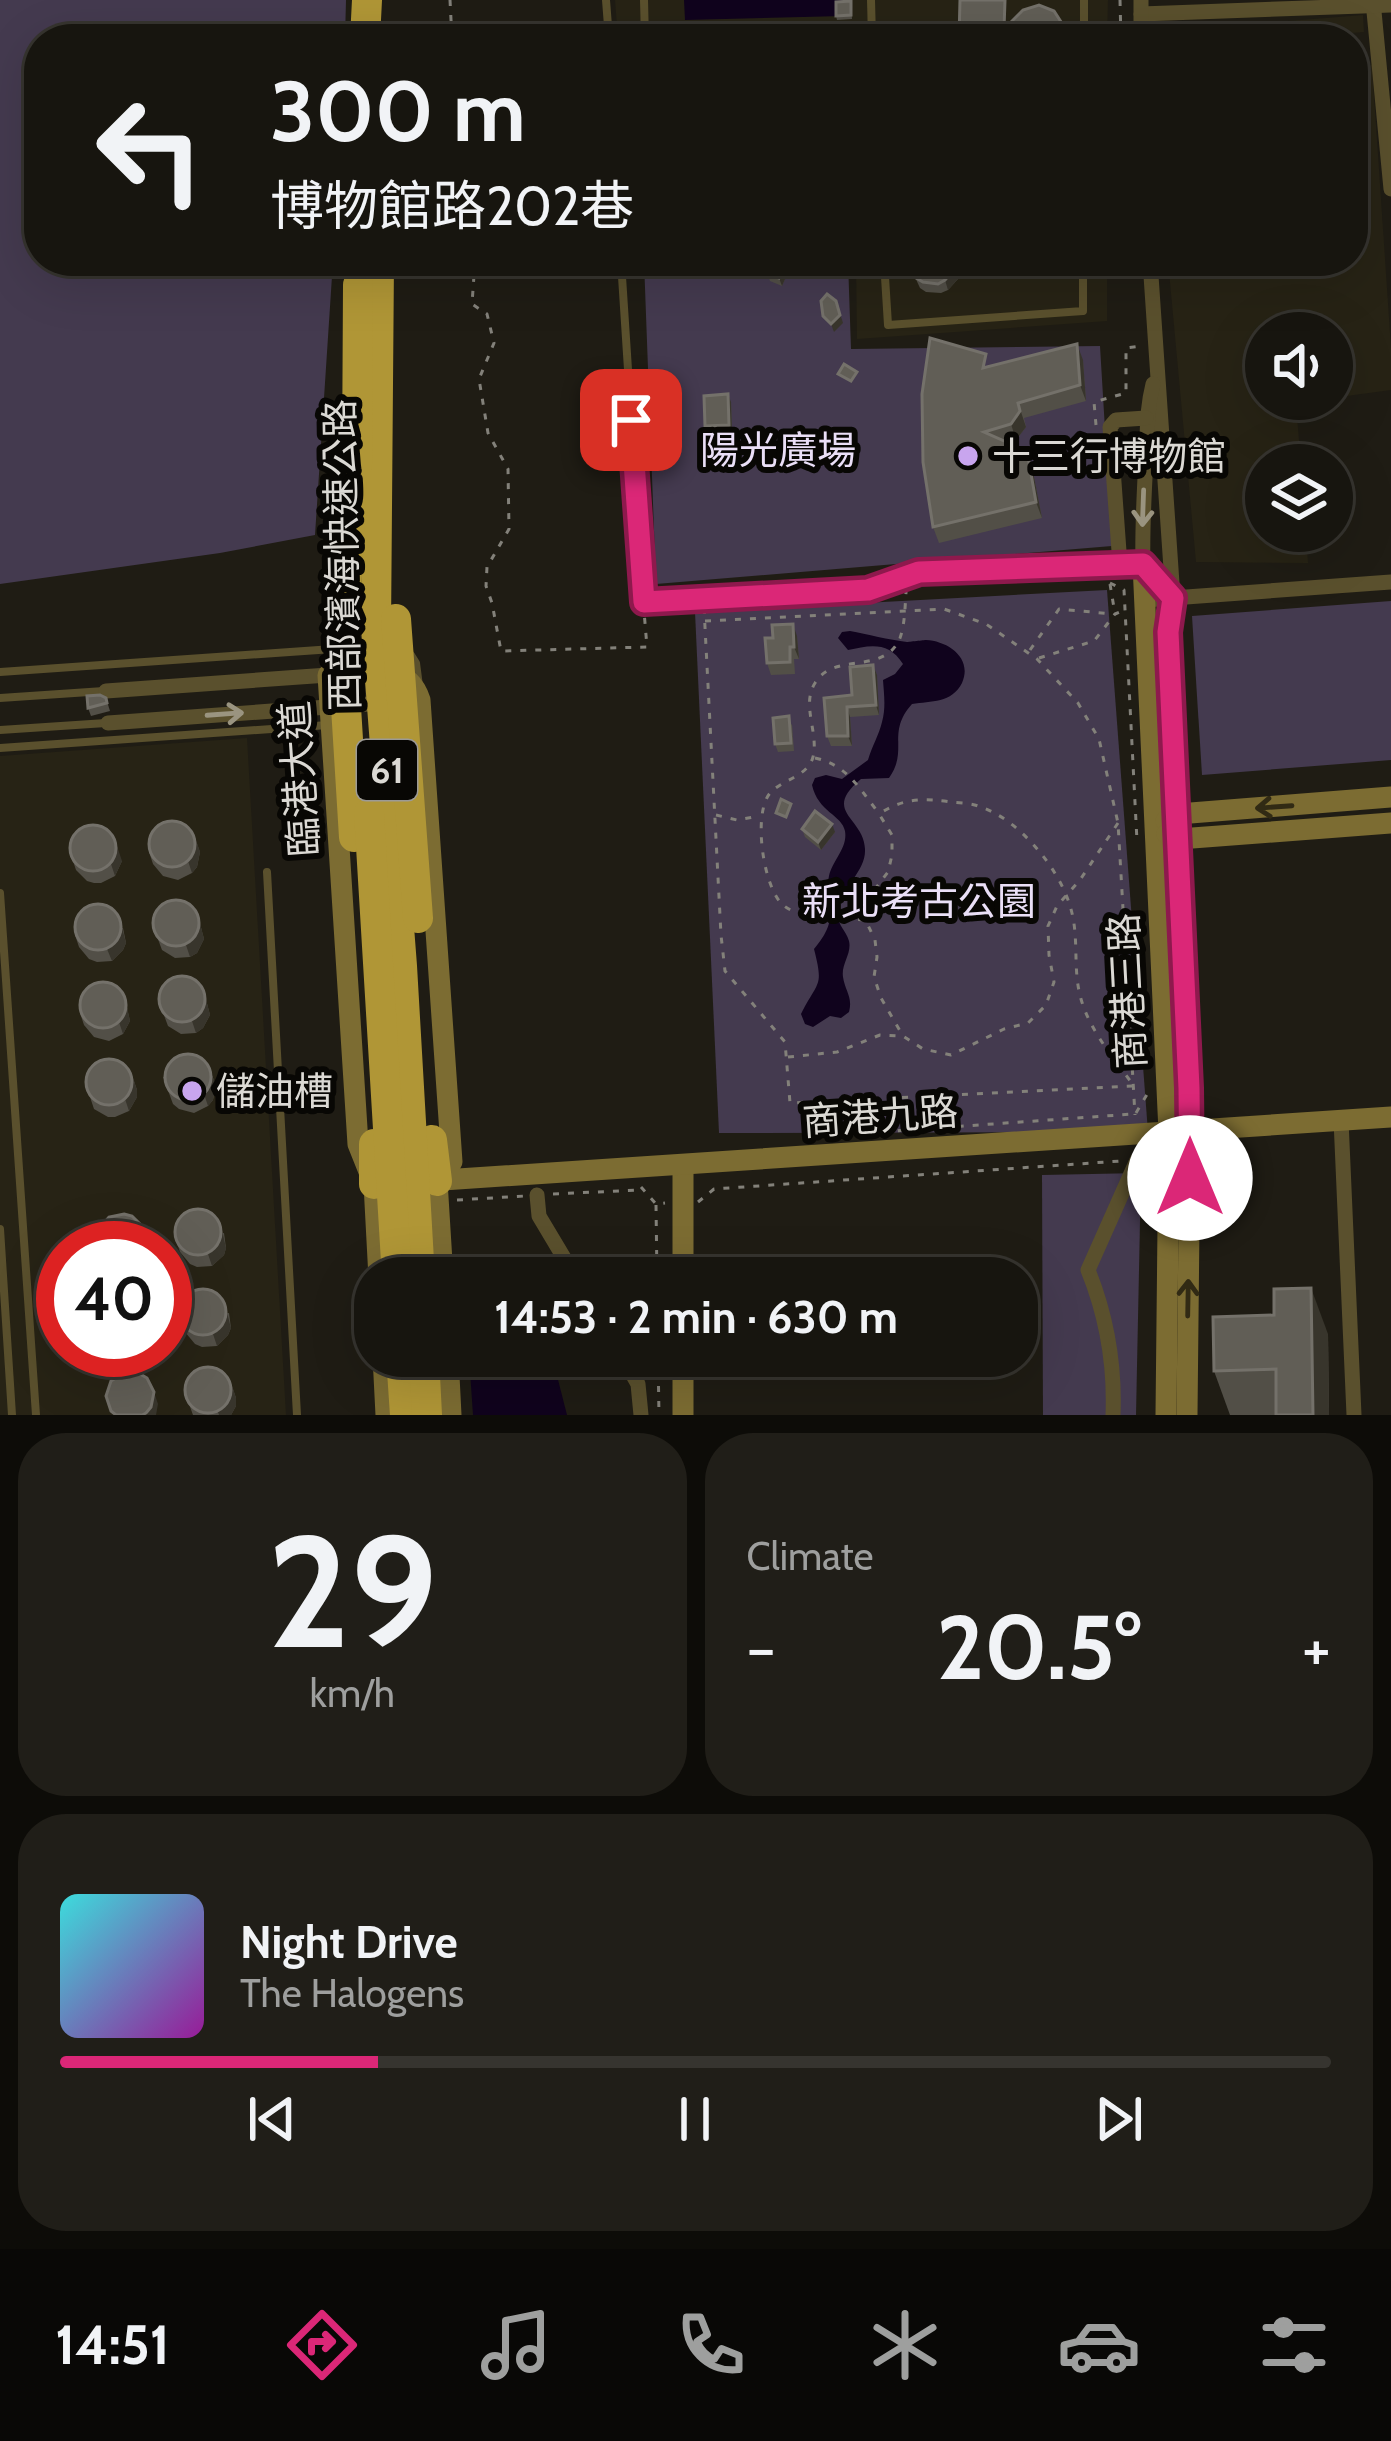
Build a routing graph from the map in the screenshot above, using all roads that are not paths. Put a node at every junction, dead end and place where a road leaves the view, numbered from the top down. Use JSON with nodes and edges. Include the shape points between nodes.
{"nodes":[{"id":1,"x":1373,"y":3,"type":"edge"},
{"id":2,"x":1391,"y":5,"type":"edge"},
{"id":3,"x":1141,"y":7,"type":"edge"},
{"id":4,"x":1391,"y":189,"type":"edge"},
{"id":5,"x":359,"y":276,"type":"edge"},
{"id":6,"x":378,"y":276,"type":"edge"},
{"id":7,"x":623,"y":276,"type":"edge"},
{"id":8,"x":885,"y":276,"type":"edge"},
{"id":9,"x":1083,"y":276,"type":"edge"},
{"id":10,"x":1151,"y":276,"type":"edge"},
{"id":11,"x":1157,"y":369,"type":"junction"},
{"id":12,"x":367,"y":394,"type":"junction"},
{"id":13,"x":1146,"y":418,"type":"junction"},
{"id":14,"x":1132,"y":565,"type":"junction"},
{"id":15,"x":1391,"y":582,"type":"edge"},
{"id":16,"x":868,"y":590,"type":"joint"},
{"id":17,"x":1173,"y":598,"type":"junction"},
{"id":18,"x":1145,"y":600,"type":"junction"},
{"id":19,"x":370,"y":672,"type":"junction"},
{"id":20,"x":0,"y":673,"type":"edge"},
{"id":21,"x":328,"y":675,"type":"junction"},
{"id":22,"x":165,"y":686,"type":"junction"},
{"id":23,"x":106,"y":691,"type":"joint"},
{"id":24,"x":0,"y":698,"type":"edge"},
{"id":25,"x":420,"y":700,"type":"junction"},
{"id":26,"x":355,"y":717,"type":"junction"},
{"id":27,"x":167,"y":718,"type":"junction"},
{"id":28,"x":108,"y":723,"type":"joint"},
{"id":29,"x":0,"y":730,"type":"edge"},
{"id":30,"x":0,"y":748,"type":"edge"},
{"id":31,"x":1391,"y":797,"type":"edge"},
{"id":32,"x":1178,"y":814,"type":"junction"},
{"id":33,"x":1391,"y":823,"type":"edge"},
{"id":34,"x":1146,"y":834,"type":"junction"},
{"id":35,"x":1179,"y":839,"type":"junction"},
{"id":36,"x":267,"y":872,"type":"dead end"},
{"id":37,"x":0,"y":892,"type":"edge"},
{"id":38,"x":1391,"y":1117,"type":"edge"},
{"id":39,"x":1341,"y":1120,"type":"junction"},
{"id":40,"x":1180,"y":1131,"type":"junction"},
{"id":41,"x":1136,"y":1160,"type":"road end"},
{"id":42,"x":683,"y":1166,"type":"junction"},
{"id":43,"x":411,"y":1188,"type":"junction"},
{"id":44,"x":537,"y":1195,"type":"road end"},
{"id":45,"x":0,"y":1229,"type":"edge"},
{"id":46,"x":386,"y":1257,"type":"edge"},
{"id":47,"x":399,"y":1257,"type":"edge"},
{"id":48,"x":403,"y":1257,"type":"edge"},
{"id":49,"x":416,"y":1257,"type":"edge"},
{"id":50,"x":416,"y":1257,"type":"edge"},
{"id":51,"x":436,"y":1257,"type":"edge"},
{"id":52,"x":563,"y":1257,"type":"edge"},
{"id":53,"x":683,"y":1257,"type":"edge"},
{"id":54,"x":383,"y":1377,"type":"edge"},
{"id":55,"x":406,"y":1377,"type":"edge"},
{"id":56,"x":422,"y":1377,"type":"edge"},
{"id":57,"x":449,"y":1377,"type":"edge"},
{"id":58,"x":634,"y":1377,"type":"edge"},
{"id":59,"x":683,"y":1377,"type":"edge"},
{"id":60,"x":12,"y":1415,"type":"edge"},
{"id":61,"x":36,"y":1415,"type":"edge"},
{"id":62,"x":297,"y":1415,"type":"edge"},
{"id":63,"x":386,"y":1415,"type":"edge"},
{"id":64,"x":408,"y":1415,"type":"edge"},
{"id":65,"x":424,"y":1415,"type":"edge"},
{"id":66,"x":452,"y":1415,"type":"edge"},
{"id":67,"x":640,"y":1415,"type":"edge"},
{"id":68,"x":683,"y":1415,"type":"edge"},
{"id":69,"x":1113,"y":1415,"type":"edge"},
{"id":70,"x":1166,"y":1415,"type":"edge"},
{"id":71,"x":1187,"y":1415,"type":"edge"},
{"id":72,"x":1354,"y":1415,"type":"edge"}],
"edges":[{"from":1,"to":2,"type":"street"},
{"from":1,"to":3,"type":"street"},
{"from":1,"to":4,"type":"street"},
{"from":5,"to":12,"type":"highway","name":"西部濱海快速公路","number":"61","bridge":true},
{"from":6,"to":12,"type":"highway","name":"西部濱海快速公路","number":"61","bridge":true},
{"from":7,"to":16,"type":"lane","via":[[644,602]]},
{"from":8,"to":9,"type":"lane","via":[[888,325],[1083,310]]},
{"from":10,"to":11,"type":"street"},
{"from":11,"to":13,"type":"street"},
{"from":11,"to":17,"type":"street"},
{"from":12,"to":43,"type":"highway","bridge":true,"via":[[412,810],[432,1140]]},
{"from":12,"to":43,"type":"highway","bridge":true,"via":[[343,658],[374,1144]]},
{"from":12,"to":47,"type":"highway","name":"西部濱海快速公路","number":"61","bridge":true,"via":[[358,627]]},
{"from":12,"to":49,"type":"highway","name":"西部濱海快速公路","number":"61","bridge":true},
{"from":13,"to":14,"type":"street","one_way":true},
{"from":13,"to":14,"type":"street","via":[[1116,420],[1110,428]]},
{"from":14,"to":16,"type":"street","via":[[919,572]]},
{"from":14,"to":17,"type":"street"},
{"from":14,"to":18,"type":"street","name":"商港三路"},
{"from":15,"to":17,"type":"street"},
{"from":17,"to":18,"type":"street"},
{"from":17,"to":32,"type":"street","name":"商港三路"},
{"from":18,"to":34,"type":"street","name":"商港三路"},
{"from":19,"to":21,"type":"street","name":"臨港大道"},
{"from":19,"to":25,"type":"street","via":[[402,674]]},
{"from":19,"to":26,"type":"street"},
{"from":20,"to":25,"type":"lane","via":[[390,645],[416,663]]},
{"from":21,"to":22,"type":"street"},
{"from":21,"to":26,"type":"street","name":"臨港大道"},
{"from":22,"to":23,"type":"street"},
{"from":22,"to":27,"type":"street"},
{"from":23,"to":24,"type":"lane"},
{"from":25,"to":43,"type":"street","name":"臨港大道","via":[[452,1162]]},
{"from":27,"to":26,"type":"street","one_way":true},
{"from":26,"to":30,"type":"lane"},
{"from":26,"to":43,"type":"street"},
{"from":26,"to":43,"type":"street","name":"臨港大道","via":[[358,1144]]},
{"from":27,"to":28,"type":"street"},
{"from":28,"to":29,"type":"lane"},
{"from":31,"to":32,"type":"street","one_way":true},
{"from":32,"to":34,"type":"street"},
{"from":32,"to":35,"type":"street","name":"商港三路"},
{"from":33,"to":35,"type":"street"},
{"from":34,"to":35,"type":"street"},
{"from":34,"to":40,"type":"street","name":"商港三路"},
{"from":35,"to":40,"type":"street","name":"商港三路"},
{"from":36,"to":62,"type":"lane"},
{"from":37,"to":61,"type":"lane"},
{"from":38,"to":39,"type":"street","name":"商港九路"},
{"from":39,"to":40,"type":"street","name":"商港九路"},
{"from":39,"to":72,"type":"street"},
{"from":40,"to":42,"type":"street","name":"商港九路"},
{"from":40,"to":70,"type":"street","name":"商港三路"},
{"from":71,"to":40,"type":"street","name":"商港三路","one_way":true},
{"from":41,"to":69,"type":"street","via":[[1088,1270],[1108,1333]]},
{"from":42,"to":43,"type":"street","name":"商港九路"},
{"from":42,"to":53,"type":"street"},
{"from":43,"to":46,"type":"street","name":"臨港大道"},
{"from":43,"to":48,"type":"street"},
{"from":43,"to":50,"type":"street"},
{"from":43,"to":51,"type":"street","name":"臨港大道"},
{"from":44,"to":52,"type":"street","via":[[539,1216]]},
{"from":45,"to":60,"type":"lane"},
{"from":54,"to":63,"type":"street"},
{"from":55,"to":64,"type":"highway"},
{"from":56,"to":65,"type":"highway"},
{"from":57,"to":66,"type":"street"},
{"from":58,"to":67,"type":"street"},
{"from":59,"to":68,"type":"street"}]}
